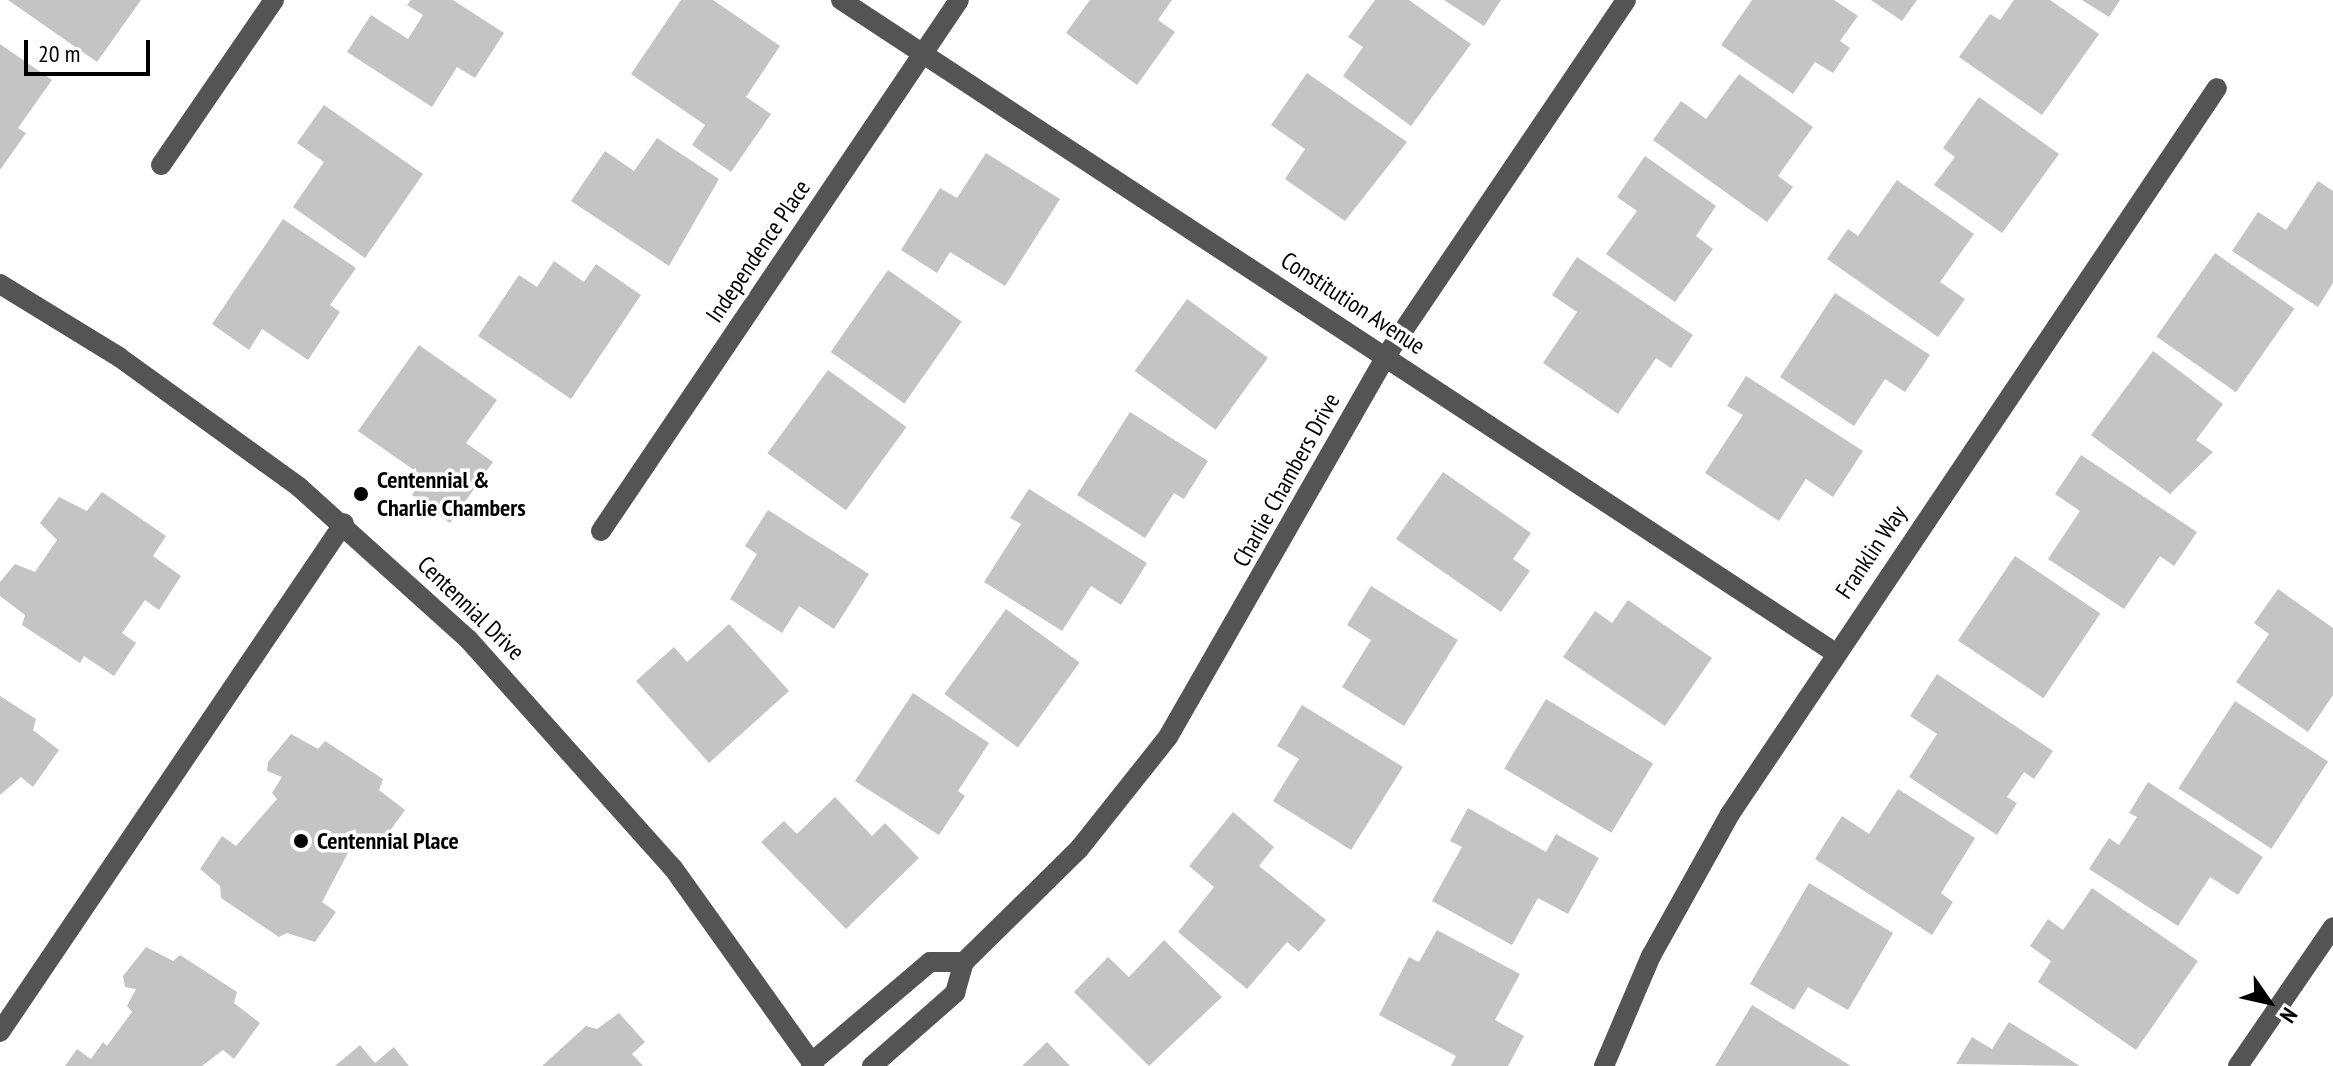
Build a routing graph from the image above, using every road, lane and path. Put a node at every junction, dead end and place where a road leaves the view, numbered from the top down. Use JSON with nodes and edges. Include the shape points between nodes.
{"nodes":[{"id":1,"x":274,"y":0,"type":"edge"},
{"id":2,"x":841,"y":0,"type":"edge"},
{"id":3,"x":959,"y":0,"type":"edge"},
{"id":4,"x":1626,"y":0,"type":"edge"},
{"id":5,"x":923,"y":52,"type":"junction"},
{"id":6,"x":2217,"y":88,"type":"dead end"},
{"id":7,"x":161,"y":165,"type":"dead end"},
{"id":8,"x":0,"y":284,"type":"edge"},
{"id":9,"x":1386,"y":356,"type":"junction"},
{"id":10,"x":344,"y":523,"type":"junction"},
{"id":11,"x":601,"y":531,"type":"dead end"},
{"id":12,"x":1834,"y":652,"type":"junction"},
{"id":13,"x":2333,"y":927,"type":"edge"},
{"id":14,"x":964,"y":962,"type":"junction"},
{"id":15,"x":0,"y":1032,"type":"edge"},
{"id":16,"x":813,"y":1064,"type":"edge"},
{"id":17,"x":872,"y":1066,"type":"edge"},
{"id":18,"x":1604,"y":1066,"type":"edge"},
{"id":19,"x":2238,"y":1066,"type":"edge"}],
"edges":[{"from":1,"to":7,"type":"street"},
{"from":2,"to":5,"type":"street","name":"Constitution Avenue"},
{"from":3,"to":5,"type":"street","name":"Independence Place"},
{"from":4,"to":9,"type":"street","name":"Charlie Chambers Drive"},
{"from":5,"to":9,"type":"street","name":"Constitution Avenue"},
{"from":5,"to":11,"type":"street","name":"Independence Place"},
{"from":6,"to":12,"type":"street","name":"Franklin Way"},
{"from":8,"to":10,"type":"street","name":"Centennial Drive","via":[[119,357]]},
{"from":9,"to":12,"type":"street","name":"Constitution Avenue"},
{"from":9,"to":14,"type":"street","name":"Charlie Chambers Drive","via":[[1168,737],[1079,849]]},
{"from":10,"to":15,"type":"street"},
{"from":10,"to":16,"type":"street","name":"Centennial Drive","via":[[468,639],[587,767],[673,868]]},
{"from":12,"to":18,"type":"street","name":"Franklin Way","via":[[1730,814],[1651,956]]},
{"from":13,"to":19,"type":"street"},
{"from":14,"to":16,"type":"street","via":[[930,962]]},
{"from":14,"to":17,"type":"street","name":"Charlie Chambers Drive","via":[[955,993]]}]}
